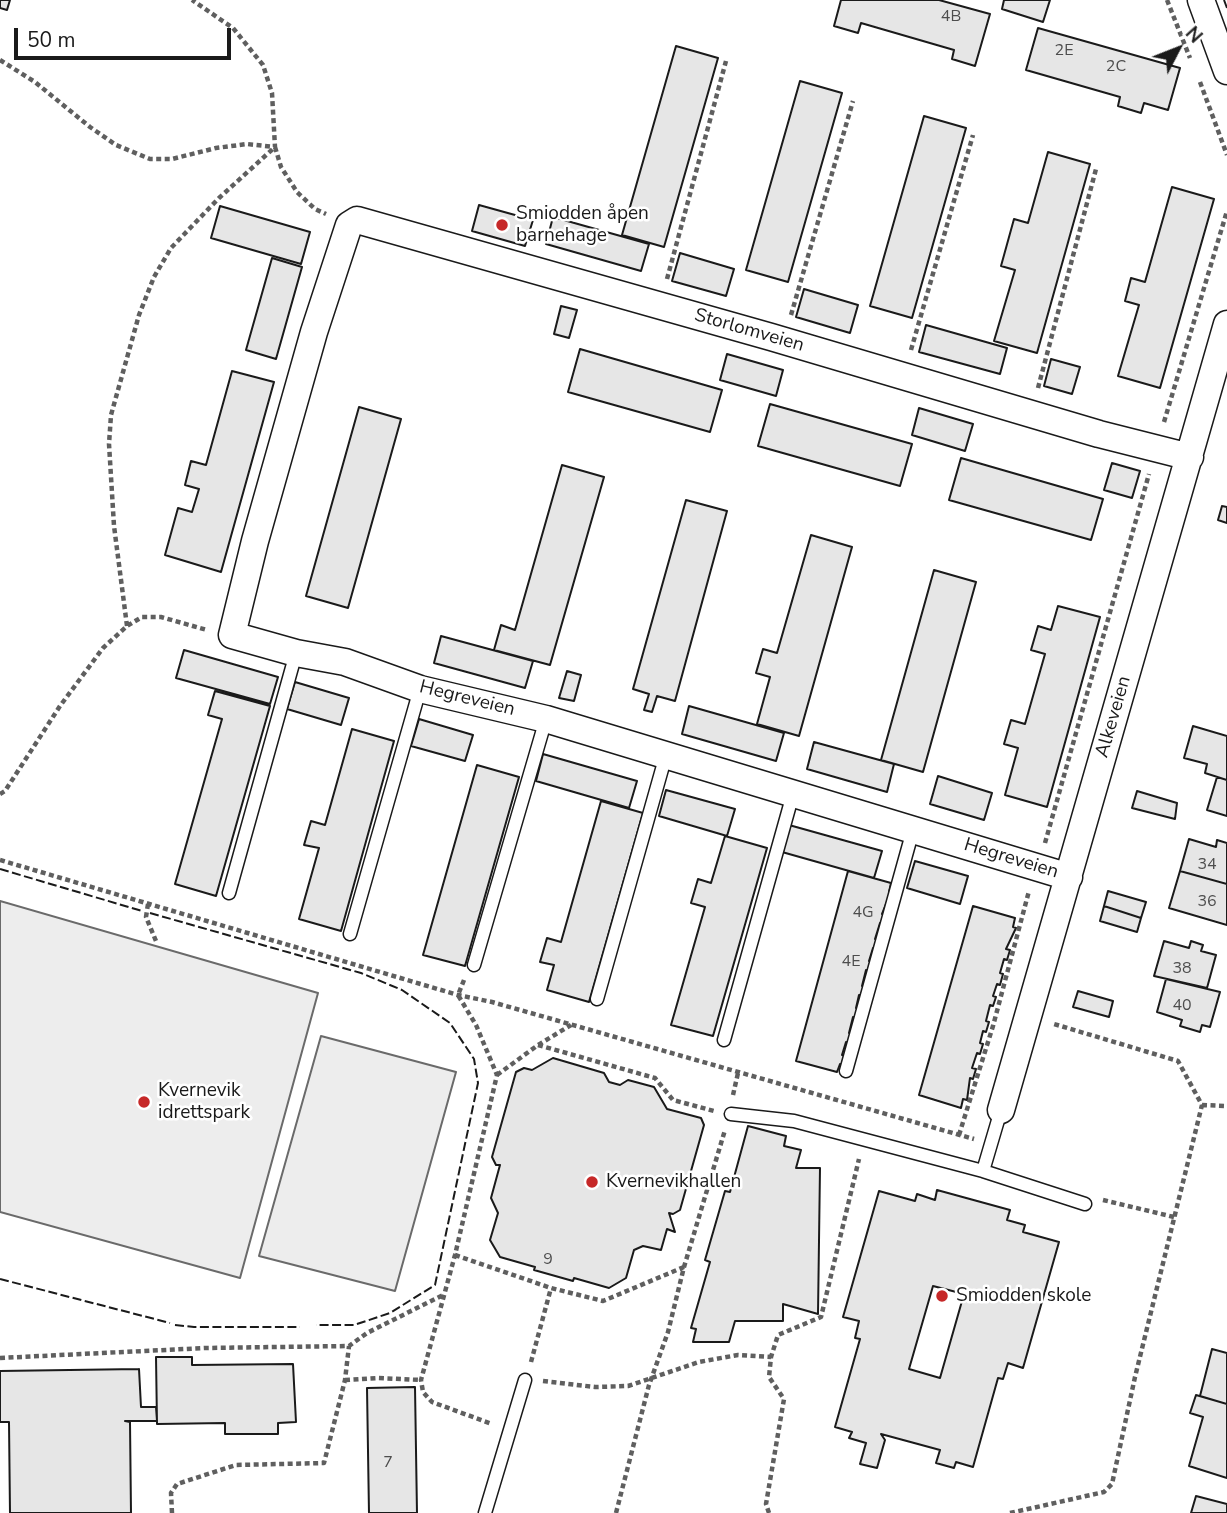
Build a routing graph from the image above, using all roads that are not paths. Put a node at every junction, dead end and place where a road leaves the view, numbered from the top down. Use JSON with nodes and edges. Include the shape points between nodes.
{"nodes":[{"id":1,"x":1201,"y":0,"type":"edge"},
{"id":2,"x":1227,"y":71,"type":"edge"},
{"id":3,"x":1227,"y":324,"type":"edge"},
{"id":4,"x":1191,"y":457,"type":"junction"},
{"id":5,"x":232,"y":635,"type":"joint"},
{"id":6,"x":296,"y":653,"type":"junction"},
{"id":7,"x":420,"y":688,"type":"junction"},
{"id":8,"x":546,"y":719,"type":"junction"},
{"id":9,"x":666,"y":755,"type":"junction"},
{"id":10,"x":793,"y":794,"type":"junction"},
{"id":11,"x":912,"y":830,"type":"junction"},
{"id":12,"x":1069,"y":877,"type":"junction"},
{"id":13,"x":229,"y":893,"type":"dead end"},
{"id":14,"x":350,"y":934,"type":"dead end"},
{"id":15,"x":474,"y":965,"type":"dead end"},
{"id":16,"x":597,"y":999,"type":"dead end"},
{"id":17,"x":724,"y":1040,"type":"dead end"},
{"id":18,"x":846,"y":1071,"type":"dead end"},
{"id":19,"x":1001,"y":1110,"type":"joint"},
{"id":20,"x":731,"y":1114,"type":"road end"},
{"id":21,"x":983,"y":1171,"type":"junction"},
{"id":22,"x":1085,"y":1204,"type":"road end"},
{"id":23,"x":525,"y":1380,"type":"road end"},
{"id":24,"x":485,"y":1513,"type":"edge"}],
"edges":[{"from":1,"to":2,"type":"street"},
{"from":3,"to":4,"type":"street","name":"Alkeveien"},
{"from":4,"to":5,"type":"street","name":"Storlomveien","via":[[357,220],[334,265]]},
{"from":4,"to":12,"type":"street","name":"Alkeveien"},
{"from":5,"to":6,"type":"street","name":"Hegreveien"},
{"from":6,"to":7,"type":"street","name":"Hegreveien","via":[[345,662]]},
{"from":6,"to":13,"type":"lane"},
{"from":7,"to":8,"type":"street","name":"Hegreveien"},
{"from":7,"to":14,"type":"lane"},
{"from":8,"to":9,"type":"street","name":"Hegreveien"},
{"from":8,"to":15,"type":"lane"},
{"from":9,"to":10,"type":"street","name":"Hegreveien"},
{"from":9,"to":16,"type":"lane"},
{"from":10,"to":11,"type":"street","name":"Hegreveien"},
{"from":10,"to":17,"type":"lane"},
{"from":11,"to":12,"type":"street","name":"Hegreveien"},
{"from":11,"to":18,"type":"lane"},
{"from":12,"to":19,"type":"street","name":"Alkeveien"},
{"from":19,"to":21,"type":"lane"},
{"from":20,"to":21,"type":"lane","via":[[794,1121]]},
{"from":21,"to":22,"type":"lane"},
{"from":23,"to":24,"type":"lane"}]}
